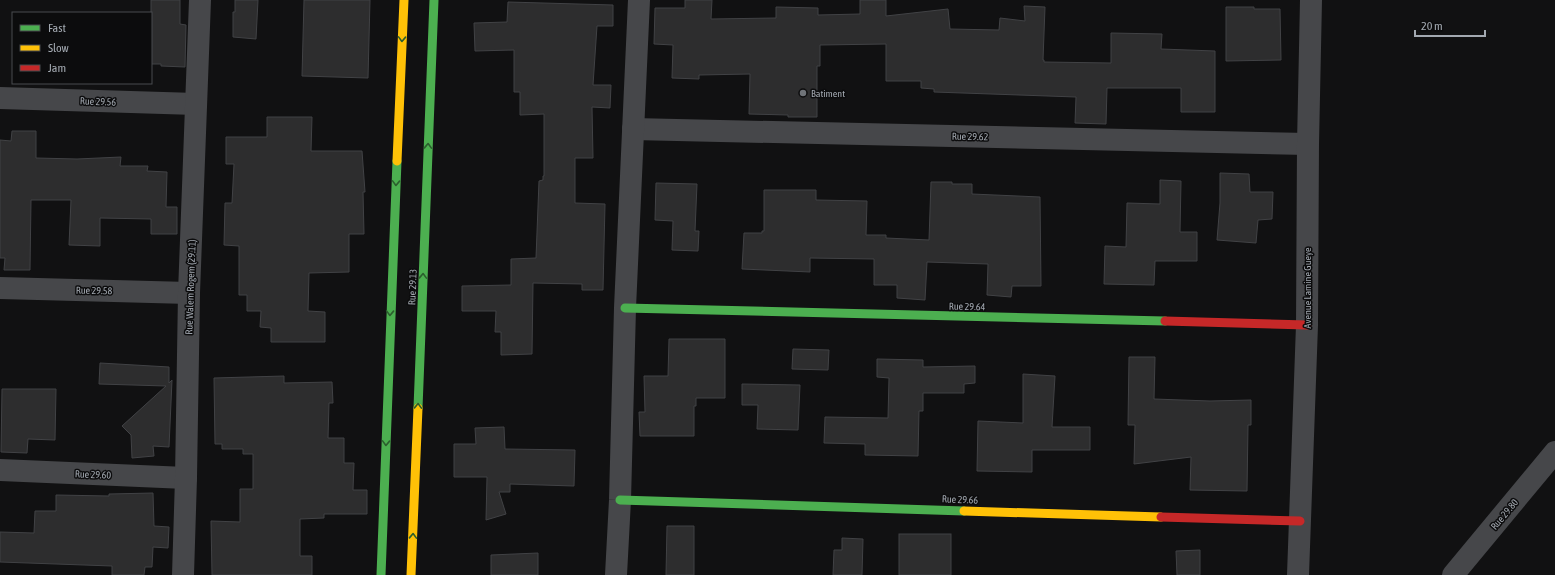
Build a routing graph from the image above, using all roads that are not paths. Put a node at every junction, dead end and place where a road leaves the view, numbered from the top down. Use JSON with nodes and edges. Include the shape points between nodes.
{"nodes":[{"id":1,"x":200,"y":0,"type":"edge"},
{"id":2,"x":404,"y":0,"type":"edge"},
{"id":3,"x":434,"y":0,"type":"edge"},
{"id":4,"x":638,"y":0,"type":"edge"},
{"id":5,"x":1311,"y":0,"type":"edge"},
{"id":6,"x":0,"y":98,"type":"edge"},
{"id":7,"x":196,"y":104,"type":"junction"},
{"id":8,"x":633,"y":129,"type":"junction"},
{"id":9,"x":1308,"y":144,"type":"junction"},
{"id":10,"x":0,"y":288,"type":"edge"},
{"id":11,"x":189,"y":293,"type":"junction"},
{"id":12,"x":625,"y":308,"type":"junction"},
{"id":13,"x":1307,"y":325,"type":"junction"},
{"id":14,"x":1555,"y":452,"type":"edge"},
{"id":15,"x":0,"y":470,"type":"edge"},
{"id":16,"x":186,"y":478,"type":"junction"},
{"id":17,"x":620,"y":500,"type":"junction"},
{"id":18,"x":1300,"y":521,"type":"junction"},
{"id":19,"x":183,"y":575,"type":"edge"},
{"id":20,"x":381,"y":575,"type":"edge"},
{"id":21,"x":411,"y":575,"type":"edge"},
{"id":22,"x":616,"y":575,"type":"edge"},
{"id":23,"x":1298,"y":575,"type":"edge"},
{"id":24,"x":1452,"y":575,"type":"edge"}],
"edges":[{"from":1,"to":7,"type":"street","name":"Rue Walem Rogem (29.11)"},
{"from":2,"to":20,"type":"street","name":"Rue 29.13","one_way":true},
{"from":21,"to":3,"type":"street","name":"Rue 29.13","one_way":true},
{"from":4,"to":8,"type":"street"},
{"from":5,"to":9,"type":"street","name":"Avenue Lamine Gueye"},
{"from":6,"to":7,"type":"street","name":"Rue 29.56"},
{"from":7,"to":11,"type":"street","name":"Rue Walem Rogem (29.11)"},
{"from":8,"to":9,"type":"street","name":"Rue 29.62"},
{"from":8,"to":12,"type":"street"},
{"from":9,"to":13,"type":"street","name":"Avenue Lamine Gueye"},
{"from":10,"to":11,"type":"street","name":"Rue 29.58"},
{"from":11,"to":16,"type":"street","name":"Rue Walem Rogem (29.11)"},
{"from":12,"to":13,"type":"street","name":"Rue 29.64"},
{"from":12,"to":17,"type":"street"},
{"from":13,"to":18,"type":"street","name":"Avenue Lamine Gueye"},
{"from":14,"to":24,"type":"street","name":"Rue 29.80"},
{"from":15,"to":16,"type":"street","name":"Rue 29.60"},
{"from":16,"to":19,"type":"street","name":"Rue Walem Rogem (29.11)"},
{"from":17,"to":18,"type":"street","name":"Rue 29.66"},
{"from":17,"to":22,"type":"street"},
{"from":18,"to":23,"type":"street","name":"Avenue Lamine Gueye"}]}
